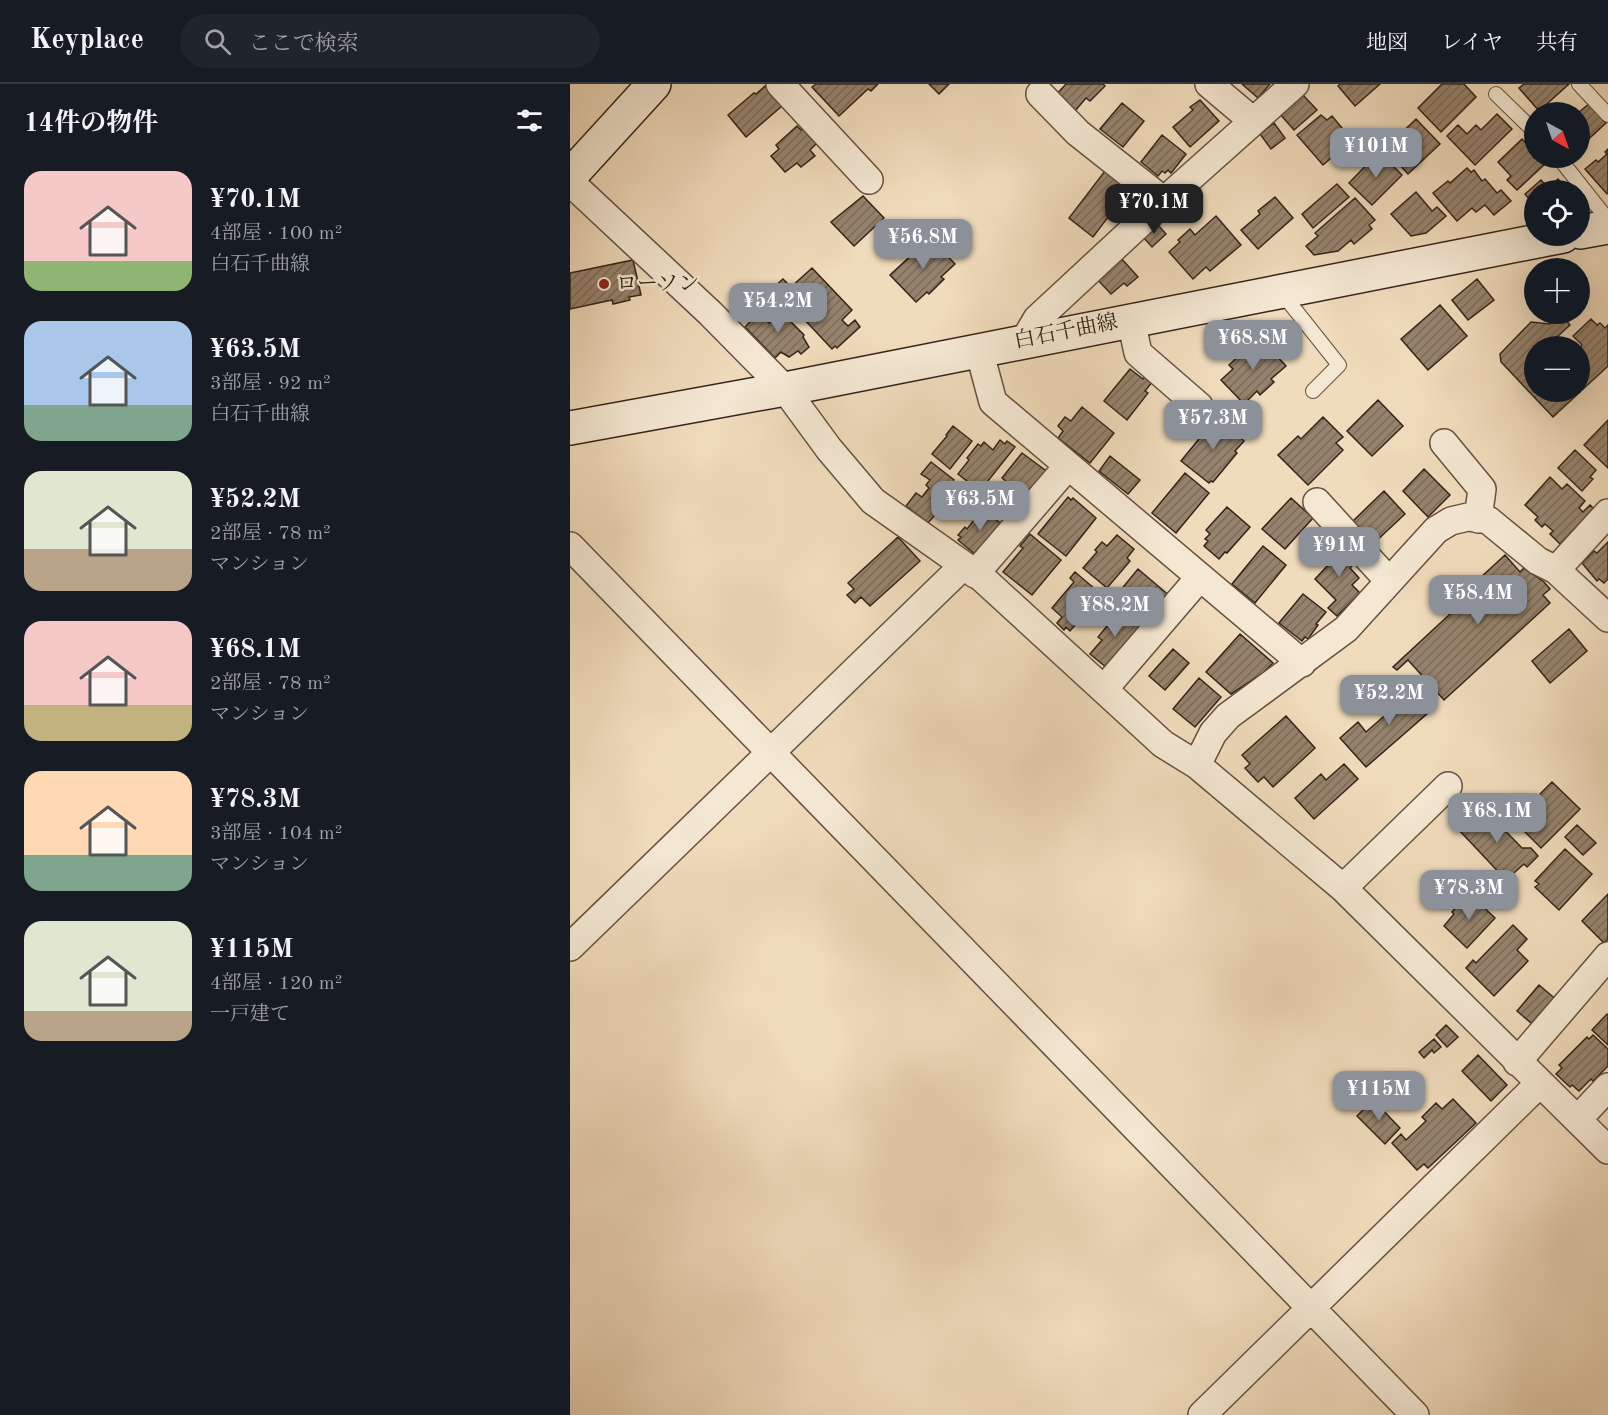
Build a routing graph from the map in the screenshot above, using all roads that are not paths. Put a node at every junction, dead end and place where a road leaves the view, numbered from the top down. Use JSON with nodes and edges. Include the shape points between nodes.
{"nodes":[{"id":1,"x":654,"y":84,"type":"edge"},
{"id":2,"x":780,"y":84,"type":"edge"},
{"id":3,"x":1209,"y":84,"type":"edge"},
{"id":4,"x":1295,"y":84,"type":"edge"},
{"id":5,"x":1579,"y":84,"type":"edge"},
{"id":6,"x":1040,"y":94,"type":"dead end"},
{"id":7,"x":1496,"y":94,"type":"dead end"},
{"id":8,"x":1608,"y":115,"type":"edge"},
{"id":9,"x":1253,"y":121,"type":"junction"},
{"id":10,"x":1524,"y":121,"type":"edge"},
{"id":11,"x":1567,"y":168,"type":"edge"},
{"id":12,"x":570,"y":177,"type":"edge"},
{"id":13,"x":869,"y":180,"type":"dead end"},
{"id":14,"x":570,"y":182,"type":"edge"},
{"id":15,"x":1164,"y":201,"type":"junction"},
{"id":16,"x":1608,"y":220,"type":"edge"},
{"id":17,"x":1608,"y":227,"type":"edge"},
{"id":18,"x":1590,"y":230,"type":"edge"},
{"id":19,"x":1524,"y":244,"type":"edge"},
{"id":20,"x":1280,"y":291,"type":"junction"},
{"id":21,"x":1131,"y":320,"type":"junction"},
{"id":22,"x":1024,"y":340,"type":"junction"},
{"id":23,"x":979,"y":350,"type":"junction"},
{"id":24,"x":785,"y":389,"type":"junction"},
{"id":25,"x":1313,"y":391,"type":"dead end"},
{"id":26,"x":1199,"y":406,"type":"dead end"},
{"id":27,"x":570,"y":428,"type":"edge"},
{"id":28,"x":1444,"y":443,"type":"dead end"},
{"id":29,"x":1068,"y":466,"type":"junction"},
{"id":30,"x":1317,"y":502,"type":"dead end"},
{"id":31,"x":1608,"y":513,"type":"edge"},
{"id":32,"x":1478,"y":519,"type":"junction"},
{"id":33,"x":570,"y":546,"type":"edge"},
{"id":34,"x":969,"y":570,"type":"junction"},
{"id":35,"x":1556,"y":570,"type":"junction"},
{"id":36,"x":1200,"y":577,"type":"junction"},
{"id":37,"x":1389,"y":581,"type":"junction"},
{"id":38,"x":1608,"y":618,"type":"edge"},
{"id":39,"x":1302,"y":663,"type":"junction"},
{"id":40,"x":1104,"y":689,"type":"junction"},
{"id":41,"x":771,"y":753,"type":"junction"},
{"id":42,"x":1197,"y":765,"type":"junction"},
{"id":43,"x":1448,"y":786,"type":"dead end"},
{"id":44,"x":1343,"y":888,"type":"junction"},
{"id":45,"x":570,"y":947,"type":"edge"},
{"id":46,"x":1608,"y":956,"type":"edge"},
{"id":47,"x":1517,"y":1062,"type":"junction"},
{"id":48,"x":1540,"y":1083,"type":"junction"},
{"id":49,"x":1608,"y":1087,"type":"edge"},
{"id":50,"x":1578,"y":1119,"type":"junction"},
{"id":51,"x":1608,"y":1150,"type":"edge"},
{"id":52,"x":1311,"y":1308,"type":"junction"},
{"id":53,"x":1202,"y":1415,"type":"edge"},
{"id":54,"x":1415,"y":1415,"type":"edge"}],
"edges":[{"from":1,"to":12,"type":"main road"},
{"from":2,"to":13,"type":"street"},
{"from":3,"to":9,"type":"street"},
{"from":4,"to":9,"type":"street"},
{"from":5,"to":8,"type":"lane"},
{"from":6,"to":15,"type":"street","via":[[1078,133]]},
{"from":7,"to":10,"type":"lane"},
{"from":9,"to":15,"type":"street"},
{"from":11,"to":16,"type":"lane"},
{"from":14,"to":24,"type":"street"},
{"from":15,"to":22,"type":"street","via":[[1037,319]]},
{"from":17,"to":18,"type":"main road"},
{"from":19,"to":20,"type":"main road","name":"白石千曲線"},
{"from":20,"to":21,"type":"main road","name":"白石千曲線"},
{"from":20,"to":25,"type":"lane","via":[[1339,365]]},
{"from":21,"to":22,"type":"main road","name":"白石千曲線"},
{"from":21,"to":26,"type":"street","via":[[1138,353]]},
{"from":22,"to":23,"type":"main road","name":"白石千曲線"},
{"from":23,"to":24,"type":"main road","name":"白石千曲線"},
{"from":23,"to":29,"type":"street","via":[[993,402]]},
{"from":24,"to":27,"type":"main road","name":"白石千曲線"},
{"from":24,"to":34,"type":"street","via":[[873,501]]},
{"from":28,"to":32,"type":"street","via":[[1482,489]]},
{"from":29,"to":34,"type":"street"},
{"from":29,"to":36,"type":"street"},
{"from":30,"to":37,"type":"street"},
{"from":31,"to":35,"type":"street"},
{"from":32,"to":35,"type":"street","via":[[1488,520],[1538,561]]},
{"from":32,"to":37,"type":"street","via":[[1451,521],[1436,530]]},
{"from":33,"to":41,"type":"street"},
{"from":34,"to":40,"type":"street"},
{"from":34,"to":41,"type":"street"},
{"from":35,"to":38,"type":"street"},
{"from":36,"to":39,"type":"street"},
{"from":36,"to":40,"type":"street"},
{"from":37,"to":39,"type":"street","via":[[1346,629]]},
{"from":39,"to":42,"type":"street","via":[[1228,716],[1213,733]]},
{"from":40,"to":42,"type":"street","via":[[1163,744]]},
{"from":41,"to":45,"type":"street"},
{"from":41,"to":52,"type":"street"},
{"from":42,"to":44,"type":"street"},
{"from":43,"to":44,"type":"street"},
{"from":44,"to":47,"type":"street"},
{"from":46,"to":47,"type":"street"},
{"from":47,"to":48,"type":"street"},
{"from":48,"to":50,"type":"street"},
{"from":48,"to":52,"type":"street"},
{"from":49,"to":50,"type":"street"},
{"from":50,"to":51,"type":"street"},
{"from":52,"to":53,"type":"street"},
{"from":52,"to":54,"type":"street"}]}
